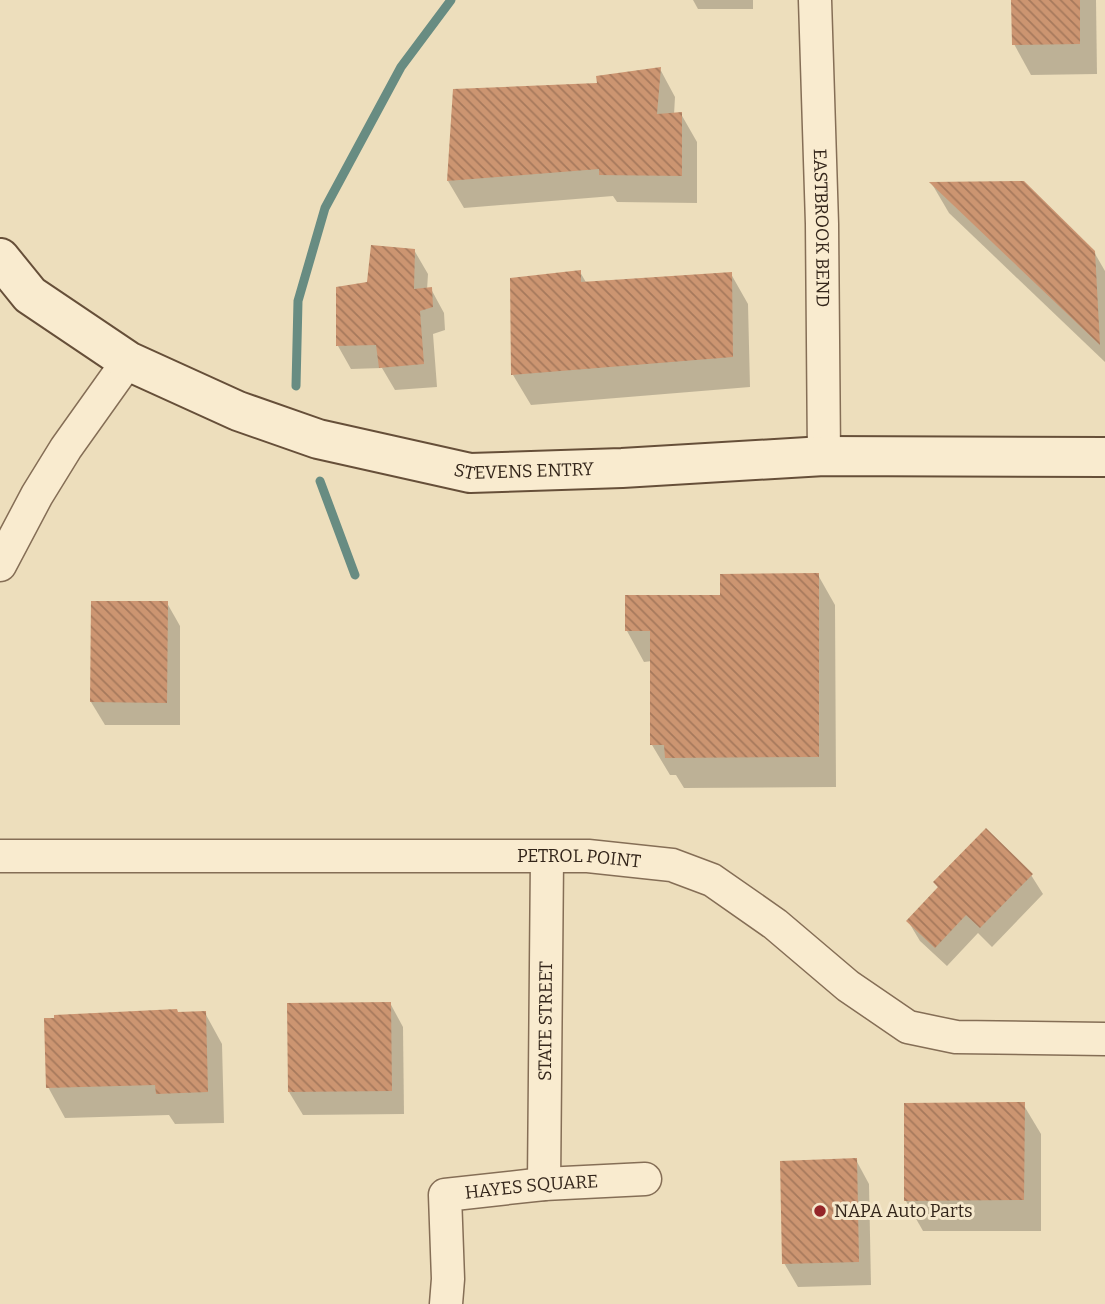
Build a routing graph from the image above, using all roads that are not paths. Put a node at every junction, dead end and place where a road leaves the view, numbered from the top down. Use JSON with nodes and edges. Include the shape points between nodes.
{"nodes":[{"id":1,"x":816,"y":0,"type":"edge"},
{"id":2,"x":0,"y":258,"type":"edge"},
{"id":3,"x":128,"y":362,"type":"junction"},
{"id":4,"x":824,"y":456,"type":"junction"},
{"id":5,"x":1105,"y":457,"type":"edge"},
{"id":6,"x":0,"y":565,"type":"edge"},
{"id":7,"x":0,"y":856,"type":"edge"},
{"id":8,"x":547,"y":858,"type":"junction"},
{"id":9,"x":1105,"y":1039,"type":"edge"},
{"id":10,"x":645,"y":1179,"type":"dead end"},
{"id":11,"x":544,"y":1184,"type":"junction"},
{"id":12,"x":446,"y":1304,"type":"edge"}],
"edges":[{"from":1,"to":4,"type":"street","name":"EASTBROOK BEND"},
{"from":2,"to":3,"type":"street","name":"STEVENS ENTRY","via":[[30,295]]},
{"from":3,"to":4,"type":"street","name":"STEVENS ENTRY","via":[[238,411],[318,439],[470,473]]},
{"from":3,"to":6,"type":"street","via":[[66,448]]},
{"from":4,"to":5,"type":"street","name":"STEVENS ENTRY"},
{"from":7,"to":8,"type":"street","name":"PETROL POINT"},
{"from":8,"to":9,"type":"street","name":"PETROL POINT","via":[[587,856],[672,864],[712,880],[908,1027],[956,1037]]},
{"from":8,"to":11,"type":"street","name":"STATE STREET"},
{"from":10,"to":11,"type":"street","name":"HAYES SQUARE"},
{"from":11,"to":12,"type":"street","name":"HAYES SQUARE","via":[[445,1195]]}]}
